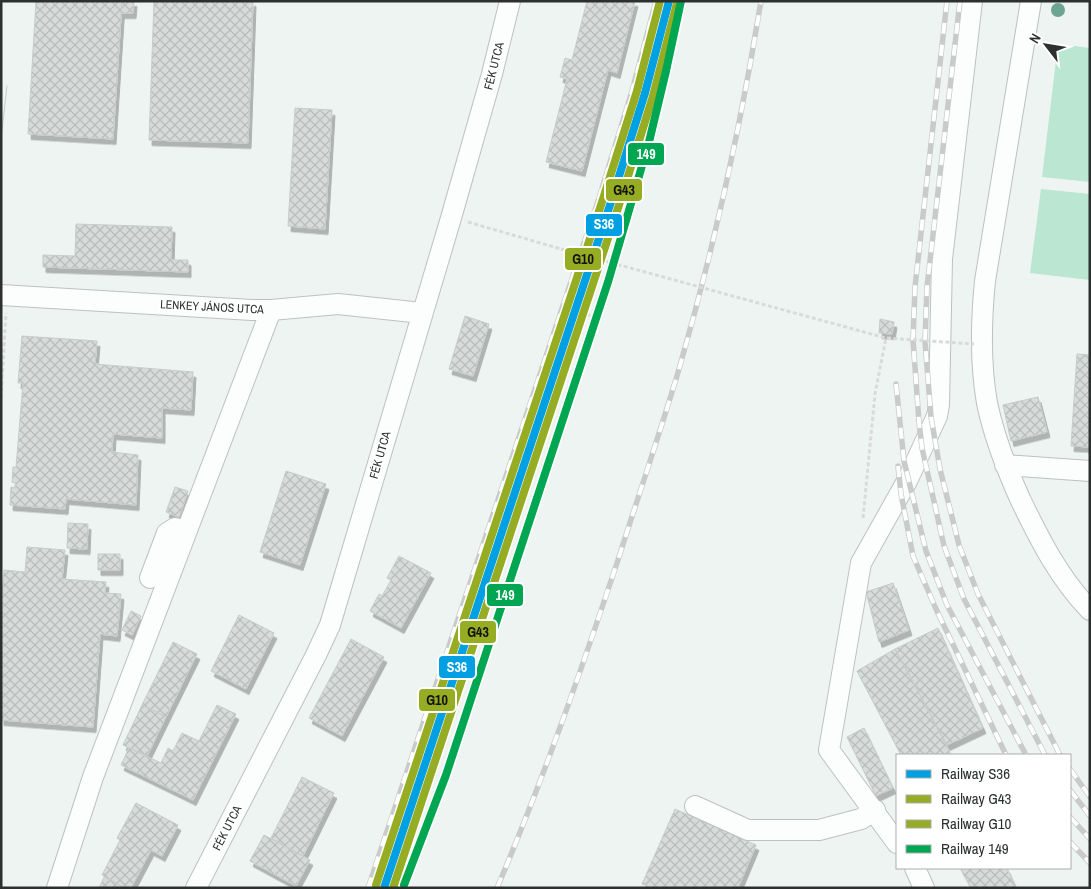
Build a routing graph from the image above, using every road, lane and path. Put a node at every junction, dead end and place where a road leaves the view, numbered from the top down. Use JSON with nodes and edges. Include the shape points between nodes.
{"nodes":[{"id":1,"x":510,"y":1,"type":"edge"},
{"id":2,"x":972,"y":1,"type":"edge"},
{"id":3,"x":1032,"y":1,"type":"edge"},
{"id":4,"x":451,"y":218,"type":"junction"},
{"id":5,"x":613,"y":264,"type":"junction"},
{"id":6,"x":4,"y":295,"type":"edge"},
{"id":7,"x":270,"y":310,"type":"junction"},
{"id":8,"x":580,"y":312,"type":"dead end"},
{"id":9,"x":422,"y":313,"type":"junction"},
{"id":10,"x":593,"y":316,"type":"junction"},
{"id":11,"x":601,"y":320,"type":"dead end"},
{"id":12,"x":886,"y":338,"type":"junction"},
{"id":13,"x":974,"y":344,"type":"dead end"},
{"id":14,"x":1,"y":398,"type":"edge"},
{"id":15,"x":1005,"y":466,"type":"junction"},
{"id":16,"x":1090,"y":470,"type":"edge"},
{"id":17,"x":862,"y":522,"type":"dead end"},
{"id":18,"x":186,"y":532,"type":"junction"},
{"id":19,"x":150,"y":578,"type":"dead end"},
{"id":20,"x":1090,"y":610,"type":"edge"},
{"id":21,"x":695,"y":806,"type":"dead end"},
{"id":22,"x":875,"y":810,"type":"junction"},
{"id":23,"x":896,"y":841,"type":"edge"},
{"id":24,"x":915,"y":869,"type":"edge"},
{"id":25,"x":57,"y":888,"type":"edge"},
{"id":26,"x":196,"y":888,"type":"edge"},
{"id":27,"x":924,"y":888,"type":"edge"}],
"edges":[{"from":1,"to":4,"type":"street","name":"FÉK UTCA"},
{"from":2,"to":22,"type":"street","via":[[942,259],[937,416],[907,481],[861,563],[829,750]]},
{"from":3,"to":15,"type":"street","via":[[982,306],[982,361],[987,404]]},
{"from":4,"to":5,"type":"path","bridge":true},
{"from":4,"to":9,"type":"street","name":"FÉK UTCA"},
{"from":5,"to":10,"type":"path"},
{"from":5,"to":12,"type":"path","bridge":true},
{"from":6,"to":7,"type":"street","name":"LENKEY JÁNOS UTCA"},
{"from":6,"to":14,"type":"path"},
{"from":7,"to":9,"type":"street","name":"LENKEY JÁNOS UTCA","via":[[338,304]]},
{"from":7,"to":18,"type":"street"},
{"from":8,"to":10,"type":"path"},
{"from":9,"to":26,"type":"street","name":"FÉK UTCA","via":[[330,626]]},
{"from":10,"to":11,"type":"path"},
{"from":12,"to":13,"type":"path","bridge":true},
{"from":12,"to":17,"type":"path","via":[[875,394]]},
{"from":15,"to":16,"type":"street"},
{"from":15,"to":20,"type":"street","via":[[1053,564]]},
{"from":18,"to":19,"type":"street","via":[[175,528],[167,533]]},
{"from":18,"to":25,"type":"street","via":[[93,777],[59,854]]},
{"from":21,"to":22,"type":"street","via":[[748,830],[818,830],[861,818]]},
{"from":22,"to":23,"type":"street"},
{"from":24,"to":27,"type":"street"}]}
